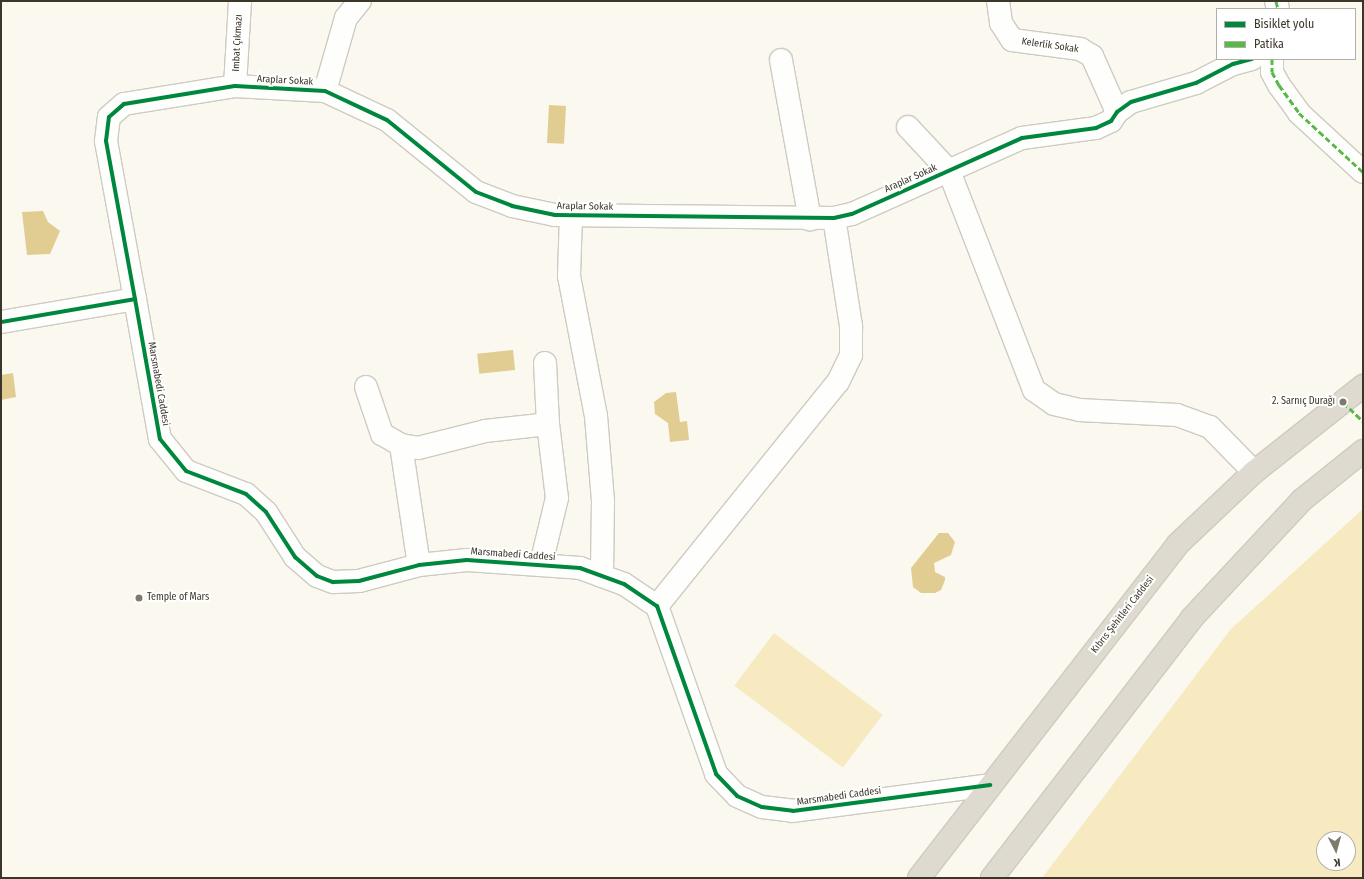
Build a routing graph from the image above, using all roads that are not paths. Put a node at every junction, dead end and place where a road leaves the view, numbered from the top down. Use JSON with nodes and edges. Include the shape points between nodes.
{"nodes":[{"id":1,"x":240,"y":1,"type":"edge"},
{"id":2,"x":360,"y":1,"type":"edge"},
{"id":3,"x":998,"y":1,"type":"edge"},
{"id":4,"x":781,"y":60,"type":"dead end"},
{"id":5,"x":1248,"y":60,"type":"edge"},
{"id":6,"x":1272,"y":60,"type":"edge"},
{"id":7,"x":235,"y":86,"type":"junction"},
{"id":8,"x":325,"y":91,"type":"junction"},
{"id":9,"x":1117,"y":112,"type":"junction"},
{"id":10,"x":908,"y":128,"type":"dead end"},
{"id":11,"x":950,"y":171,"type":"junction"},
{"id":12,"x":1363,"y":172,"type":"edge"},
{"id":13,"x":571,"y":215,"type":"junction"},
{"id":14,"x":834,"y":218,"type":"junction"},
{"id":15,"x":810,"y":219,"type":"junction"},
{"id":16,"x":135,"y":299,"type":"junction"},
{"id":17,"x":1,"y":322,"type":"edge"},
{"id":18,"x":545,"y":363,"type":"dead end"},
{"id":19,"x":366,"y":386,"type":"dead end"},
{"id":20,"x":1363,"y":386,"type":"edge"},
{"id":21,"x":548,"y":424,"type":"junction"},
{"id":22,"x":400,"y":445,"type":"junction"},
{"id":23,"x":1363,"y":451,"type":"edge"},
{"id":24,"x":1254,"y":472,"type":"junction"},
{"id":25,"x":541,"y":564,"type":"junction"},
{"id":26,"x":419,"y":565,"type":"junction"},
{"id":27,"x":602,"y":576,"type":"junction"},
{"id":28,"x":657,"y":606,"type":"junction"},
{"id":29,"x":990,"y":784,"type":"junction"},
{"id":30,"x":919,"y":878,"type":"edge"},
{"id":31,"x":992,"y":878,"type":"edge"}],
"edges":[{"from":1,"to":7,"type":"street","name":"Imbat Çıkmazı"},
{"from":2,"to":8,"type":"street","via":[[346,18]]},
{"from":3,"to":9,"type":"street","name":"Kelerlik Sokak","via":[[1001,22],[1012,40],[1080,49],[1092,56]]},
{"from":4,"to":15,"type":"street"},
{"from":5,"to":9,"type":"street","name":"Araplar Sokak","via":[[1233,64],[1196,83],[1131,102]]},
{"from":6,"to":12,"type":"street","via":[[1272,72],[1279,86],[1299,113]]},
{"from":7,"to":8,"type":"street","name":"Araplar Sokak"},
{"from":7,"to":16,"type":"street","name":"Araplar Sokak","via":[[124,104],[109,117],[106,141]]},
{"from":8,"to":13,"type":"street","name":"Araplar Sokak","via":[[388,120],[476,192],[512,206],[555,215]]},
{"from":9,"to":11,"type":"street","name":"Araplar Sokak","via":[[1111,121],[1096,128],[1022,138]]},
{"from":10,"to":11,"type":"street"},
{"from":11,"to":14,"type":"street","name":"Araplar Sokak","via":[[852,214]]},
{"from":11,"to":24,"type":"street","via":[[1034,390],[1054,404],[1079,410],[1177,415],[1197,422],[1210,427]]},
{"from":13,"to":15,"type":"street","name":"Araplar Sokak"},
{"from":13,"to":27,"type":"street","via":[[569,276],[596,416],[603,501]]},
{"from":14,"to":15,"type":"street","name":"Araplar Sokak"},
{"from":14,"to":28,"type":"street","via":[[851,326],[851,355],[838,382]]},
{"from":16,"to":17,"type":"street"},
{"from":16,"to":26,"type":"street","name":"Marsmabedi Caddesi","via":[[160,439],[186,471],[246,494],[266,512],[295,557],[317,576],[332,582],[359,581]]},
{"from":18,"to":21,"type":"street"},
{"from":19,"to":22,"type":"street","via":[[382,434]]},
{"from":20,"to":24,"type":"highway","name":"Kıbrıs Şehitleri Caddesi"},
{"from":21,"to":22,"type":"street","via":[[484,431],[418,448]]},
{"from":21,"to":25,"type":"street","via":[[557,498]]},
{"from":22,"to":26,"type":"street"},
{"from":23,"to":31,"type":"highway","via":[[1302,500],[1192,618]]},
{"from":24,"to":29,"type":"highway","name":"Kıbrıs Şehitleri Caddesi","via":[[1178,544]]},
{"from":25,"to":26,"type":"street","name":"Marsmabedi Caddesi","via":[[466,560]]},
{"from":25,"to":27,"type":"street","name":"Marsmabedi Caddesi","via":[[580,568]]},
{"from":27,"to":28,"type":"street","name":"Marsmabedi Caddesi","via":[[624,584]]},
{"from":28,"to":29,"type":"street","name":"Marsmabedi Caddesi","via":[[716,774],[737,796],[762,807],[793,811]]},
{"from":29,"to":30,"type":"highway","name":"Kıbrıs Şehitleri Caddesi"}]}
